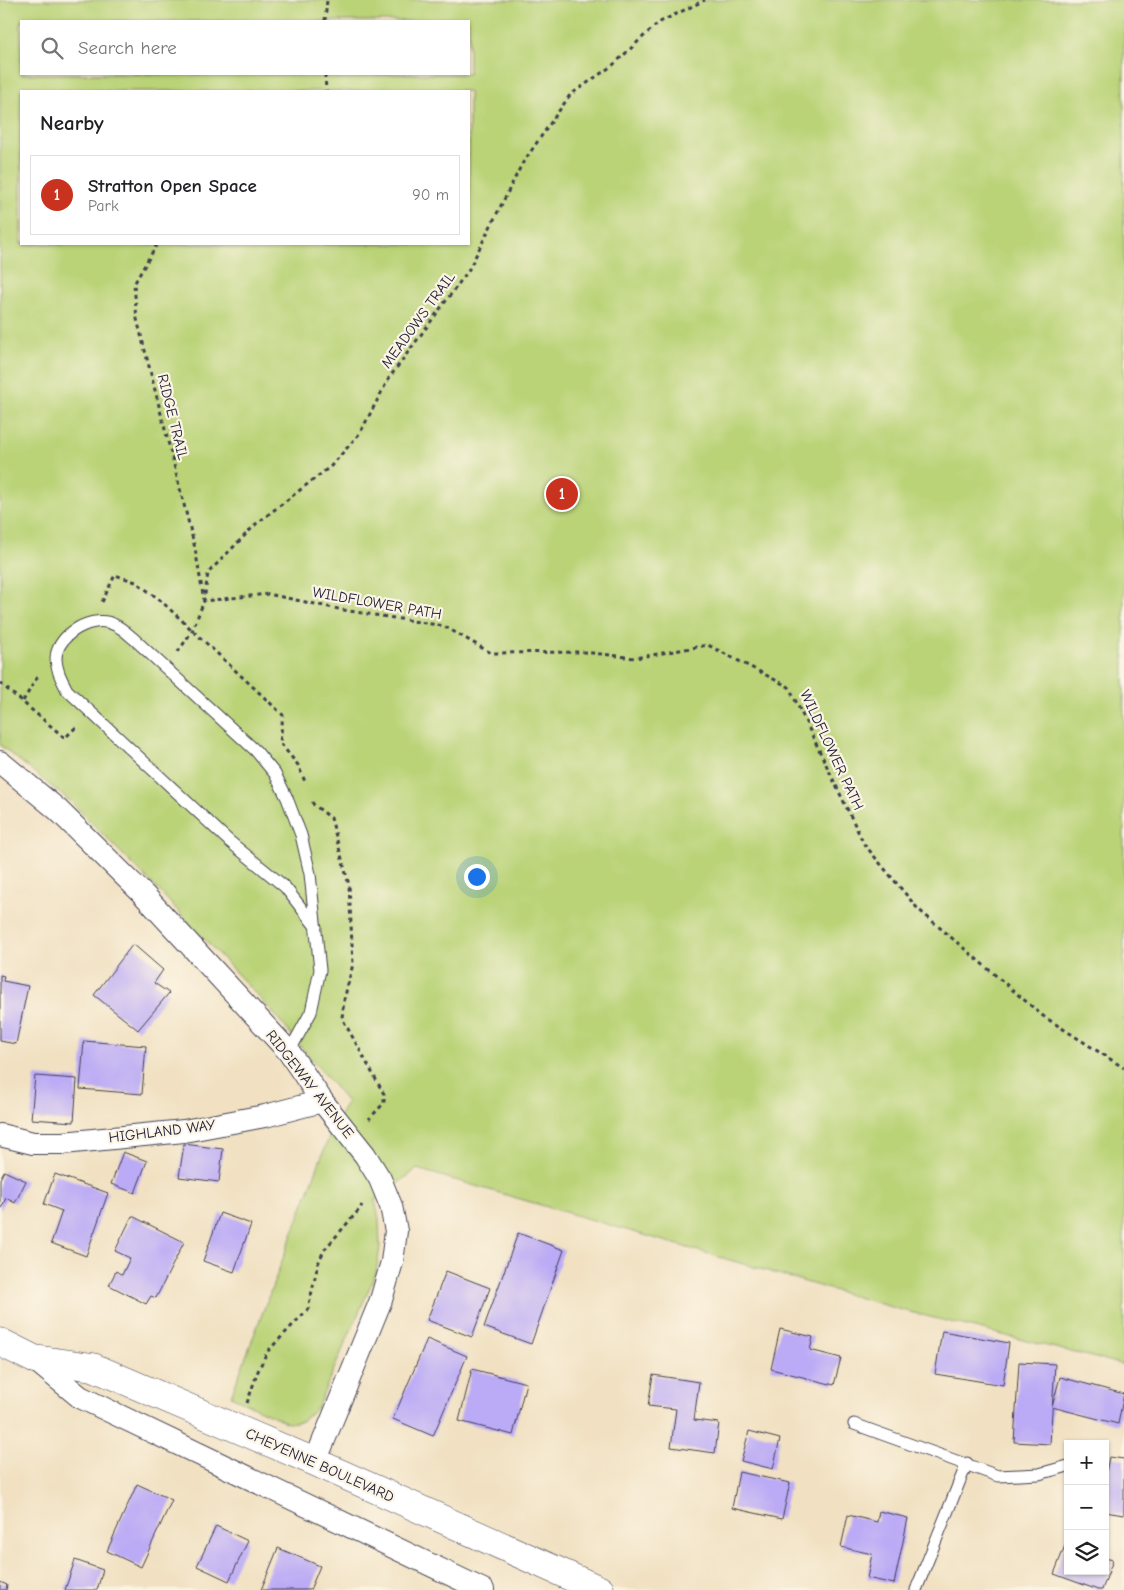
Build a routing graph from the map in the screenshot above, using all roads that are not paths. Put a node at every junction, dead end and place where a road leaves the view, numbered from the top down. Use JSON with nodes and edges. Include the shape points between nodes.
{"nodes":[{"id":1,"x":0,"y":762,"type":"edge"},
{"id":2,"x":316,"y":927,"type":"junction"},
{"id":3,"x":289,"y":1052,"type":"junction"},
{"id":4,"x":322,"y":1101,"type":"junction"},
{"id":5,"x":0,"y":1135,"type":"edge"},
{"id":6,"x":0,"y":1342,"type":"edge"},
{"id":7,"x":34,"y":1359,"type":"junction"},
{"id":8,"x":854,"y":1424,"type":"dead end"},
{"id":9,"x":315,"y":1462,"type":"junction"},
{"id":10,"x":967,"y":1464,"type":"junction"},
{"id":11,"x":1064,"y":1467,"type":"edge"},
{"id":12,"x":483,"y":1590,"type":"edge"},
{"id":13,"x":600,"y":1590,"type":"edge"},
{"id":14,"x":916,"y":1590,"type":"edge"}],
"edges":[{"from":1,"to":3,"type":"street","name":"RIDGEWAY AVENUE","via":[[58,810],[144,895]]},
{"from":2,"to":2,"type":"lane","via":[[310,874],[301,834],[275,774],[256,751],[114,624],[90,623],[72,631],[56,657],[58,671],[67,690],[229,841],[285,887]]},
{"from":2,"to":3,"type":"lane","via":[[320,970],[312,1012]]},
{"from":3,"to":4,"type":"street","name":"RIDGEWAY AVENUE"},
{"from":4,"to":5,"type":"street","name":"HIGHLAND WAY","via":[[266,1116],[184,1131],[62,1143],[33,1143]]},
{"from":4,"to":9,"type":"street","name":"RIDGEWAY AVENUE","via":[[380,1179],[391,1206],[396,1231],[392,1262],[381,1300]]},
{"from":6,"to":7,"type":"street","name":"CHEYENNE BOULEVARD"},
{"from":7,"to":9,"type":"street","name":"CHEYENNE BOULEVARD","via":[[93,1367]]},
{"from":7,"to":12,"type":"street","name":"CHEYENNE BOULEVARD","via":[[80,1397]]},
{"from":8,"to":10,"type":"lane"},
{"from":9,"to":13,"type":"street","name":"CHEYENNE BOULEVARD"},
{"from":10,"to":11,"type":"lane","via":[[998,1476],[1038,1474]]},
{"from":10,"to":14,"type":"lane"}]}
